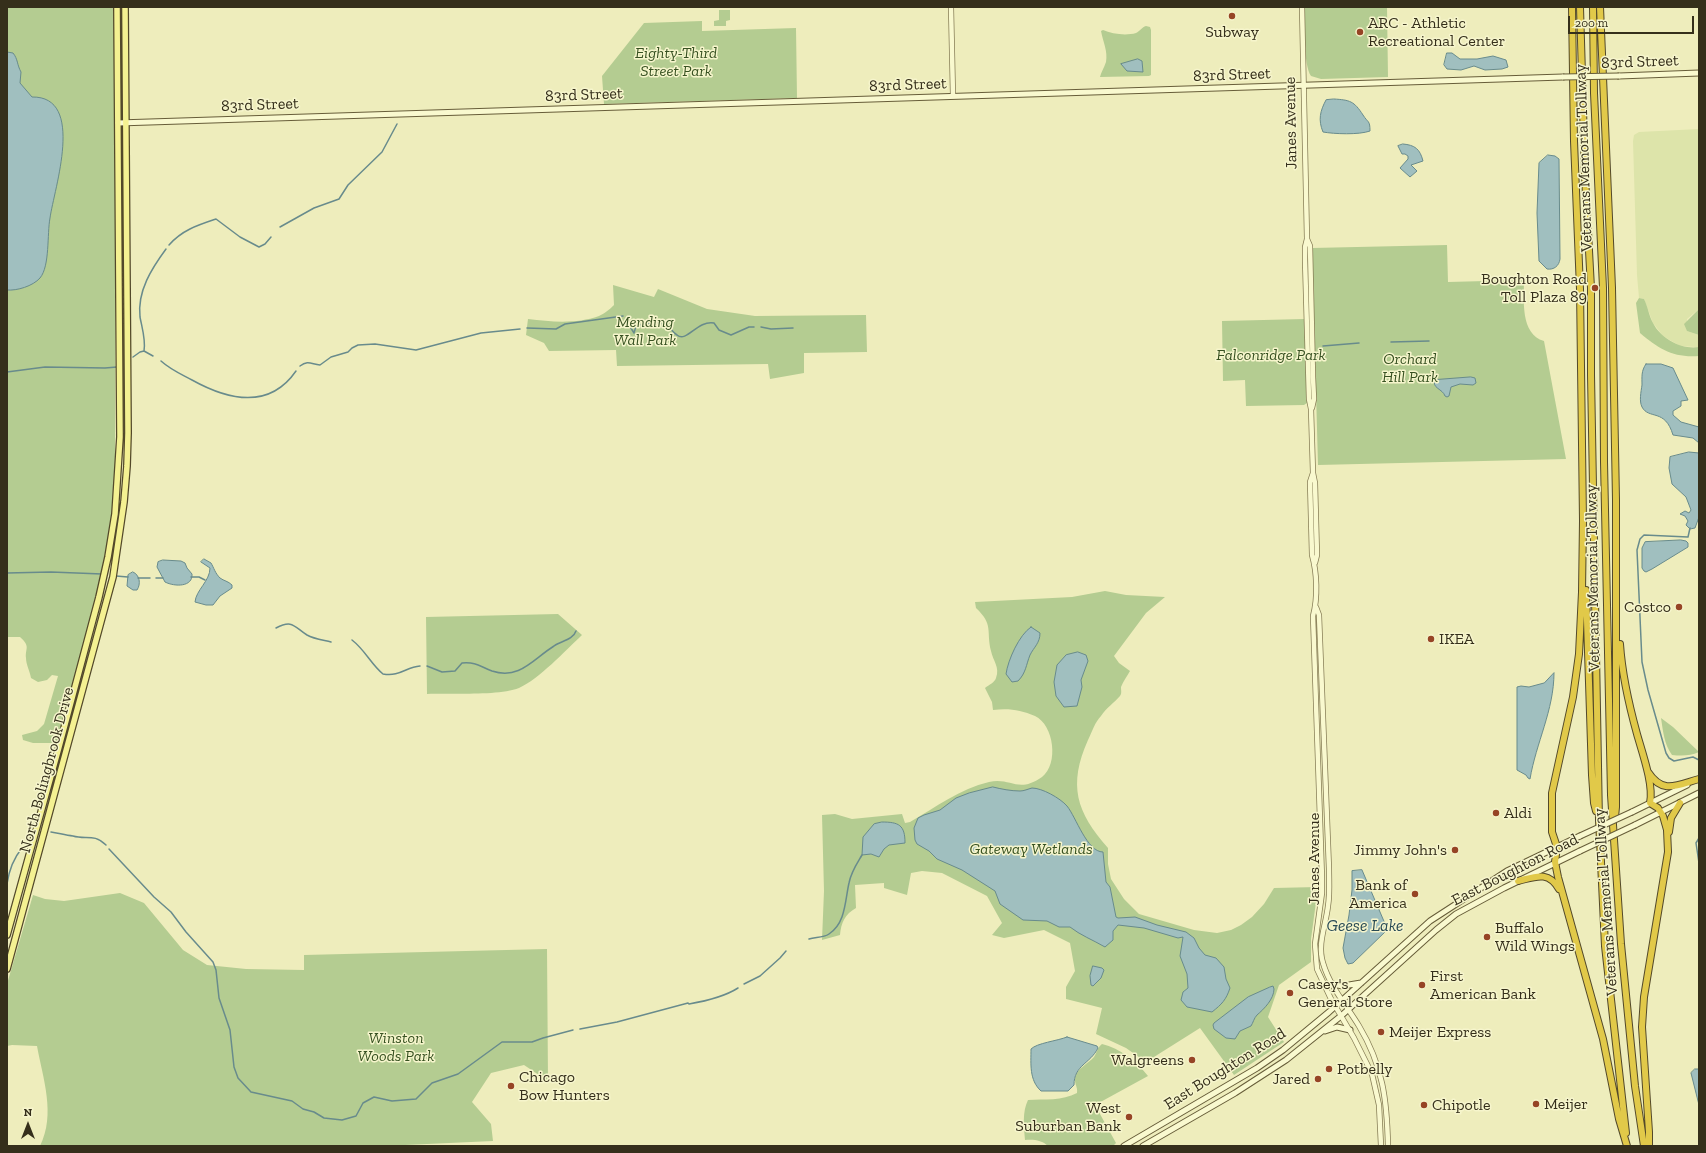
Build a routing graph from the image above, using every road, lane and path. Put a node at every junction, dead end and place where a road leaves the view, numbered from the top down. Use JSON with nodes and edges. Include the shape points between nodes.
{"nodes":[{"id":1,"x":117,"y":7,"type":"edge"},
{"id":2,"x":125,"y":7,"type":"edge"},
{"id":3,"x":951,"y":7,"type":"edge"},
{"id":4,"x":1302,"y":7,"type":"edge"},
{"id":5,"x":1572,"y":7,"type":"edge"},
{"id":6,"x":1580,"y":7,"type":"edge"},
{"id":7,"x":1593,"y":7,"type":"edge"},
{"id":8,"x":1600,"y":7,"type":"edge"},
{"id":9,"x":1699,"y":73,"type":"edge"},
{"id":10,"x":1304,"y":86,"type":"junction"},
{"id":11,"x":953,"y":96,"type":"junction"},
{"id":12,"x":125,"y":122,"type":"junction"},
{"id":13,"x":118,"y":123,"type":"junction"},
{"id":14,"x":1583,"y":521,"type":"junction"},
{"id":15,"x":1617,"y":594,"type":"junction"},
{"id":16,"x":1316,"y":605,"type":"junction"},
{"id":17,"x":1646,"y":768,"type":"junction"},
{"id":18,"x":1699,"y":779,"type":"edge"},
{"id":19,"x":1699,"y":793,"type":"edge"},
{"id":20,"x":1650,"y":802,"type":"junction"},
{"id":21,"x":1680,"y":803,"type":"junction"},
{"id":22,"x":1661,"y":812,"type":"junction"},
{"id":23,"x":1598,"y":820,"type":"junction"},
{"id":24,"x":1613,"y":828,"type":"junction"},
{"id":25,"x":1668,"y":840,"type":"junction"},
{"id":26,"x":1557,"y":847,"type":"junction"},
{"id":27,"x":1555,"y":862,"type":"junction"},
{"id":28,"x":1518,"y":881,"type":"junction"},
{"id":29,"x":1564,"y":898,"type":"junction"},
{"id":30,"x":7,"y":935,"type":"edge"},
{"id":31,"x":7,"y":969,"type":"edge"},
{"id":32,"x":1362,"y":982,"type":"junction"},
{"id":33,"x":1332,"y":984,"type":"junction"},
{"id":34,"x":1342,"y":1000,"type":"junction"},
{"id":35,"x":1335,"y":1006,"type":"junction"},
{"id":36,"x":1348,"y":1009,"type":"junction"},
{"id":37,"x":1341,"y":1016,"type":"junction"},
{"id":38,"x":1350,"y":1030,"type":"junction"},
{"id":39,"x":1320,"y":1033,"type":"junction"},
{"id":40,"x":1124,"y":1146,"type":"edge"},
{"id":41,"x":1143,"y":1146,"type":"edge"},
{"id":42,"x":1381,"y":1146,"type":"edge"},
{"id":43,"x":1388,"y":1146,"type":"edge"},
{"id":44,"x":1628,"y":1146,"type":"edge"},
{"id":45,"x":1644,"y":1146,"type":"edge"},
{"id":46,"x":1648,"y":1146,"type":"edge"}],
"edges":[{"from":1,"to":13,"type":"main road","name":"North Bolingbrook Drive"},
{"from":2,"to":12,"type":"main road","name":"North Bolingbrook Drive"},
{"from":3,"to":11,"type":"street"},
{"from":4,"to":10,"type":"street","name":"Janes Avenue"},
{"from":5,"to":14,"type":"highway"},
{"from":6,"to":23,"type":"highway","name":"Veterans Memorial Tollway","via":[[1591,288],[1590,375]]},
{"from":7,"to":24,"type":"highway","name":"Veterans Memorial Tollway","via":[[1594,93],[1603,288],[1604,462]]},
{"from":8,"to":15,"type":"highway","via":[[1612,288]]},
{"from":9,"to":10,"type":"main road","name":"83rd Street","bridge":true},
{"from":10,"to":11,"type":"main road","name":"83rd Street"},
{"from":10,"to":16,"type":"street","name":"Janes Avenue","via":[[1307,239],[1305,260],[1313,472],[1312,555]]},
{"from":11,"to":12,"type":"main road","name":"83rd Street"},
{"from":12,"to":13,"type":"main road","name":"83rd Street"},
{"from":12,"to":31,"type":"main road","name":"North Bolingbrook Drive","via":[[127,466],[124,502],[112,577]]},
{"from":13,"to":30,"type":"main road","name":"North Bolingbrook Drive","via":[[120,433],[115,514],[108,557],[90,629]]},
{"from":14,"to":23,"type":"highway","via":[[1592,775]]},
{"from":14,"to":26,"type":"highway","via":[[1579,654],[1573,698],[1552,793],[1552,832]]},
{"from":15,"to":17,"type":"highway","via":[[1621,659]]},
{"from":15,"to":24,"type":"highway","via":[[1616,807]]},
{"from":16,"to":33,"type":"street","name":"Janes Avenue","via":[[1319,615],[1329,869],[1328,908],[1321,947],[1322,961]]},
{"from":16,"to":35,"type":"street","name":"Janes Avenue","via":[[1313,616],[1322,878],[1314,944],[1319,974]]},
{"from":17,"to":18,"type":"highway","via":[[1656,782],[1663,786]]},
{"from":17,"to":20,"type":"highway","via":[[1652,792]]},
{"from":18,"to":20,"type":"main road","name":"East Boughton Road"},
{"from":19,"to":21,"type":"main road","name":"East Boughton Road"},
{"from":20,"to":22,"type":"highway"},
{"from":20,"to":26,"type":"main road","name":"East Boughton Road","bridge":true},
{"from":21,"to":22,"type":"main road","name":"East Boughton Road"},
{"from":21,"to":25,"type":"highway","via":[[1671,818]]},
{"from":22,"to":25,"type":"highway"},
{"from":22,"to":27,"type":"main road","name":"East Boughton Road","bridge":true},
{"from":23,"to":44,"type":"highway","name":"Veterans Memorial Tollway","via":[[1606,946]]},
{"from":24,"to":45,"type":"highway","name":"Veterans Memorial Tollway","via":[[1621,944],[1635,1086]]},
{"from":25,"to":46,"type":"highway","via":[[1666,869],[1648,968],[1642,1027]]},
{"from":26,"to":27,"type":"highway"},
{"from":26,"to":32,"type":"main road","name":"East Boughton Road","via":[[1507,871],[1430,921]]},
{"from":27,"to":28,"type":"main road","name":"East Boughton Road"},
{"from":27,"to":29,"type":"highway"},
{"from":28,"to":29,"type":"highway","via":[[1539,876],[1549,878],[1556,883]]},
{"from":28,"to":36,"type":"main road","name":"East Boughton Road","via":[[1456,914]]},
{"from":29,"to":44,"type":"highway"},
{"from":32,"to":33,"type":"main road","via":[[1343,986]]},
{"from":32,"to":34,"type":"main road","name":"East Boughton Road"},
{"from":33,"to":34,"type":"street","name":"Janes Avenue"},
{"from":34,"to":35,"type":"main road","name":"East Boughton Road"},
{"from":34,"to":36,"type":"street","name":"Janes Avenue"},
{"from":35,"to":37,"type":"street","name":"Janes Avenue"},
{"from":35,"to":40,"type":"main road","name":"East Boughton Road","via":[[1306,1032],[1257,1068]]},
{"from":36,"to":37,"type":"main road","name":"East Boughton Road"},
{"from":36,"to":43,"type":"street","name":"Janes Avenue","via":[[1380,1071],[1386,1108]]},
{"from":37,"to":38,"type":"street","name":"Janes Avenue"},
{"from":37,"to":39,"type":"main road","name":"East Boughton Road"},
{"from":38,"to":39,"type":"main road","via":[[1338,1027]]},
{"from":38,"to":42,"type":"street","name":"Janes Avenue","via":[[1372,1074],[1379,1104]]},
{"from":39,"to":41,"type":"main road","name":"East Boughton Road","via":[[1261,1077]]}]}
